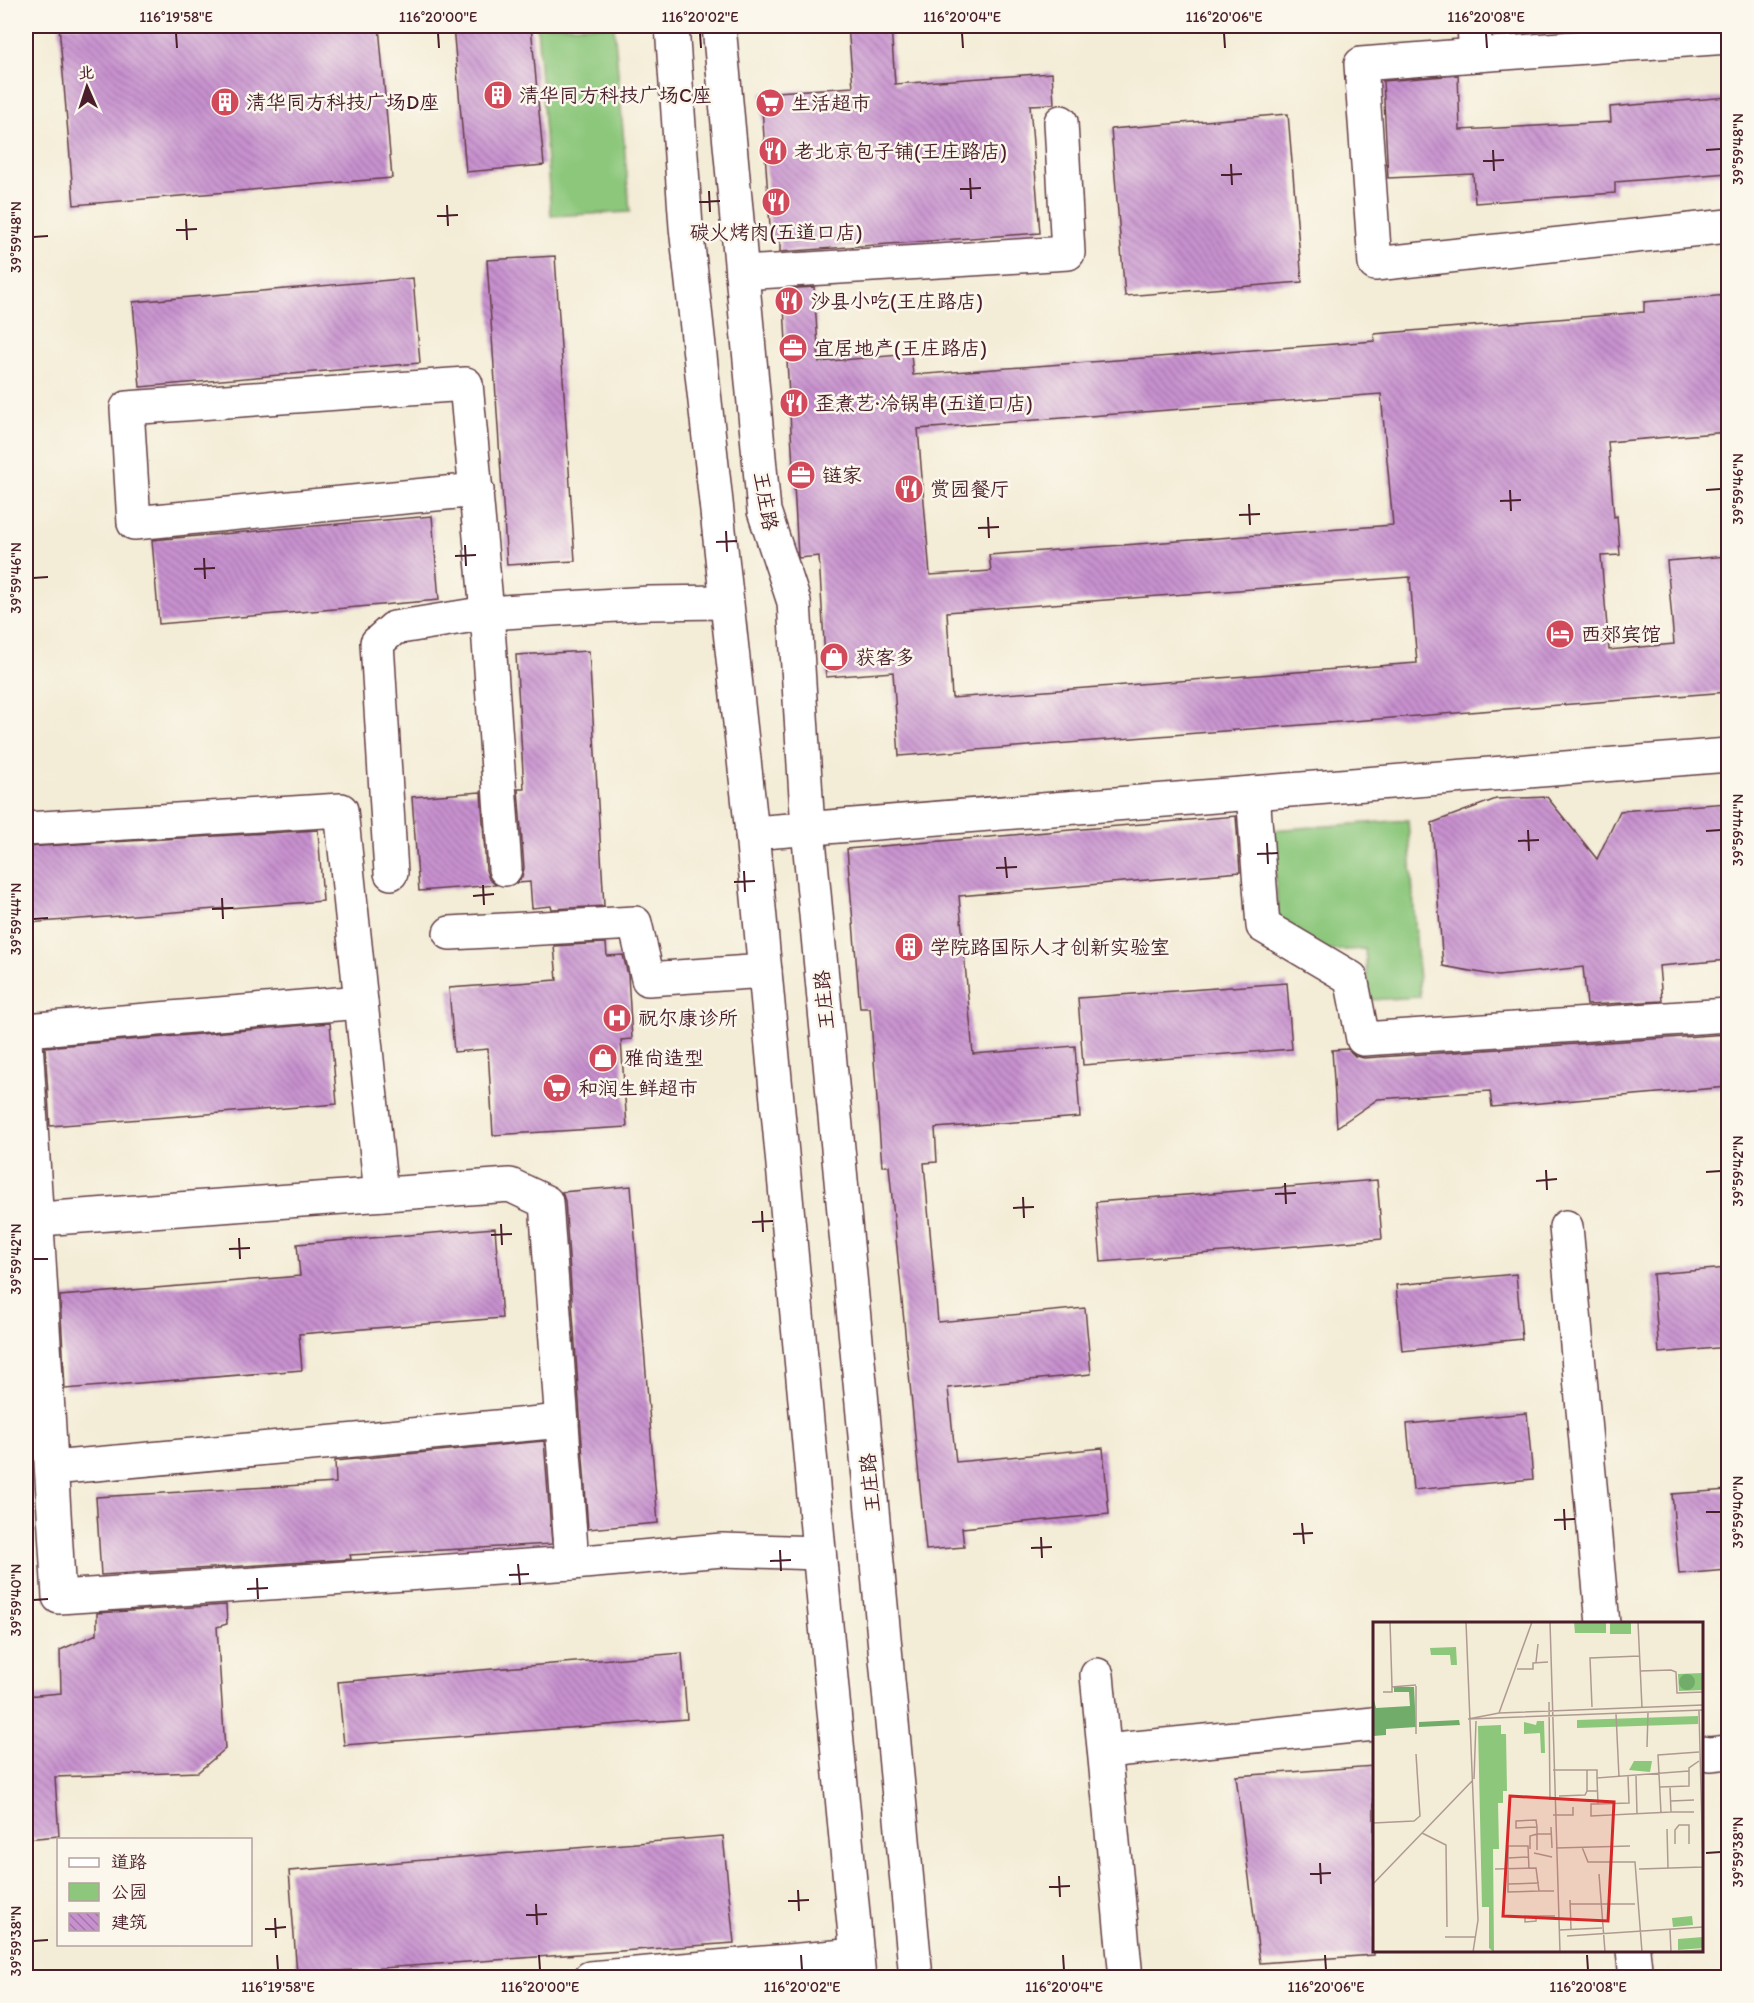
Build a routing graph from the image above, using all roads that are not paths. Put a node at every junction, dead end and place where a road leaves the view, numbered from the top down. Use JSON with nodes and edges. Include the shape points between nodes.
{"nodes":[{"id":1,"x":672,"y":26,"type":"edge"},
{"id":2,"x":719,"y":26,"type":"edge"},
{"id":3,"x":1728,"y":37,"type":"edge"},
{"id":4,"x":1475,"y":40,"type":"edge"},
{"id":5,"x":1061,"y":122,"type":"dead end"},
{"id":6,"x":1728,"y":226,"type":"edge"},
{"id":7,"x":742,"y":273,"type":"junction"},
{"id":8,"x":477,"y":490,"type":"junction"},
{"id":9,"x":725,"y":602,"type":"junction"},
{"id":10,"x":487,"y":613,"type":"junction"},
{"id":11,"x":1728,"y":755,"type":"edge"},
{"id":12,"x":1253,"y":793,"type":"junction"},
{"id":13,"x":26,"y":829,"type":"edge"},
{"id":14,"x":808,"y":829,"type":"junction"},
{"id":15,"x":752,"y":833,"type":"junction"},
{"id":16,"x":505,"y":869,"type":"dead end"},
{"id":17,"x":392,"y":873,"type":"dead end"},
{"id":18,"x":450,"y":933,"type":"dead end"},
{"id":19,"x":765,"y":971,"type":"junction"},
{"id":20,"x":361,"y":1002,"type":"junction"},
{"id":21,"x":1728,"y":1015,"type":"edge"},
{"id":22,"x":26,"y":1030,"type":"edge"},
{"id":23,"x":26,"y":1041,"type":"edge"},
{"id":24,"x":381,"y":1194,"type":"junction"},
{"id":25,"x":31,"y":1220,"type":"edge"},
{"id":26,"x":1566,"y":1227,"type":"dead end"},
{"id":27,"x":562,"y":1421,"type":"junction"},
{"id":28,"x":52,"y":1468,"type":"junction"},
{"id":29,"x":819,"y":1553,"type":"junction"},
{"id":30,"x":572,"y":1563,"type":"junction"},
{"id":31,"x":1603,"y":1622,"type":"edge"},
{"id":32,"x":1097,"y":1675,"type":"dead end"},
{"id":33,"x":1373,"y":1724,"type":"edge"},
{"id":34,"x":1104,"y":1751,"type":"junction"},
{"id":35,"x":1728,"y":1752,"type":"edge"},
{"id":36,"x":1703,"y":1753,"type":"edge"},
{"id":37,"x":1633,"y":1952,"type":"edge"},
{"id":38,"x":858,"y":1966,"type":"edge"},
{"id":39,"x":590,"y":1977,"type":"edge"},
{"id":40,"x":916,"y":1977,"type":"edge"},
{"id":41,"x":1126,"y":1977,"type":"edge"},
{"id":42,"x":1636,"y":1977,"type":"edge"}],
"edges":[{"from":1,"to":9,"type":"street","via":[[686,227]]},
{"from":2,"to":7,"type":"street","name":"王庄路"},
{"from":3,"to":4,"type":"street"},
{"from":4,"to":6,"type":"street","via":[[1361,64],[1375,264]]},
{"from":5,"to":7,"type":"street","via":[[1068,253]]},
{"from":7,"to":14,"type":"street","name":"王庄路","via":[[764,512],[794,602]]},
{"from":8,"to":8,"type":"street","via":[[466,384],[127,408],[134,523]]},
{"from":8,"to":10,"type":"street"},
{"from":9,"to":10,"type":"street"},
{"from":9,"to":15,"type":"street"},
{"from":10,"to":16,"type":"street"},
{"from":10,"to":17,"type":"street","via":[[394,628],[377,643]]},
{"from":11,"to":12,"type":"street"},
{"from":12,"to":14,"type":"street"},
{"from":12,"to":21,"type":"street","via":[[1263,926],[1351,978],[1363,1039]]},
{"from":13,"to":20,"type":"street","via":[[342,810]]},
{"from":14,"to":15,"type":"street"},
{"from":14,"to":40,"type":"street","name":"王庄路"},
{"from":15,"to":19,"type":"street"},
{"from":18,"to":19,"type":"street","via":[[635,923],[648,979]]},
{"from":19,"to":29,"type":"street"},
{"from":20,"to":22,"type":"street"},
{"from":20,"to":24,"type":"street"},
{"from":23,"to":25,"type":"street"},
{"from":24,"to":25,"type":"street"},
{"from":24,"to":27,"type":"street","via":[[510,1185],[546,1202]]},
{"from":25,"to":28,"type":"street"},
{"from":26,"to":31,"type":"street"},
{"from":27,"to":28,"type":"street"},
{"from":27,"to":30,"type":"street"},
{"from":28,"to":30,"type":"street","via":[[59,1597]]},
{"from":29,"to":30,"type":"street","via":[[722,1550]]},
{"from":29,"to":38,"type":"street"},
{"from":32,"to":34,"type":"street"},
{"from":33,"to":34,"type":"street"},
{"from":34,"to":41,"type":"street"},
{"from":35,"to":36,"type":"street"},
{"from":37,"to":42,"type":"street"},
{"from":38,"to":39,"type":"street"}]}
